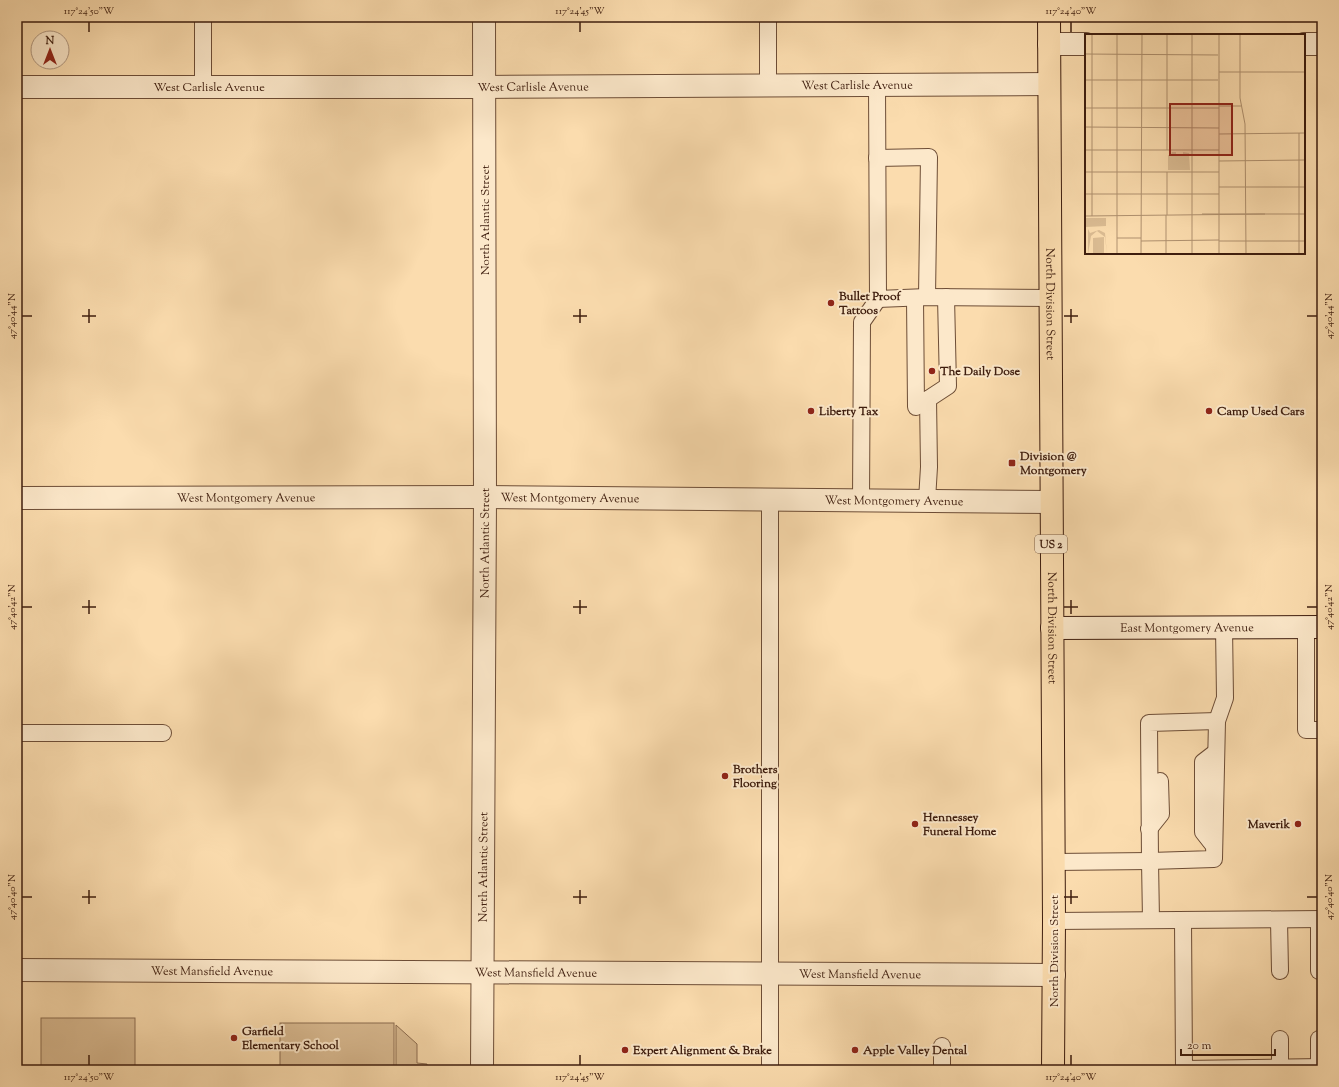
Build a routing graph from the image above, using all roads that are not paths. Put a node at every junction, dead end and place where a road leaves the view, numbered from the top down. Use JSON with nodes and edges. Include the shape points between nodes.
{"nodes":[{"id":1,"x":203,"y":17,"type":"edge"},
{"id":2,"x":484,"y":17,"type":"edge"},
{"id":3,"x":768,"y":17,"type":"edge"},
{"id":4,"x":1049,"y":17,"type":"edge"},
{"id":5,"x":1049,"y":44,"type":"junction"},
{"id":6,"x":1085,"y":44,"type":"edge"},
{"id":7,"x":1305,"y":44,"type":"edge"},
{"id":8,"x":1322,"y":44,"type":"edge"},
{"id":9,"x":1049,"y":84,"type":"junction"},
{"id":10,"x":768,"y":85,"type":"junction"},
{"id":11,"x":877,"y":85,"type":"junction"},
{"id":12,"x":17,"y":87,"type":"edge"},
{"id":13,"x":203,"y":87,"type":"junction"},
{"id":14,"x":484,"y":87,"type":"junction"},
{"id":15,"x":877,"y":158,"type":"junction"},
{"id":16,"x":921,"y":297,"type":"junction"},
{"id":17,"x":946,"y":297,"type":"junction"},
{"id":18,"x":1050,"y":298,"type":"junction"},
{"id":19,"x":878,"y":299,"type":"junction"},
{"id":20,"x":928,"y":399,"type":"junction"},
{"id":21,"x":485,"y":497,"type":"junction"},
{"id":22,"x":17,"y":498,"type":"edge"},
{"id":23,"x":770,"y":500,"type":"junction"},
{"id":24,"x":861,"y":500,"type":"junction"},
{"id":25,"x":927,"y":500,"type":"junction"},
{"id":26,"x":1051,"y":502,"type":"junction"},
{"id":27,"x":1224,"y":627,"type":"junction"},
{"id":28,"x":1314,"y":627,"type":"edge"},
{"id":29,"x":1052,"y":628,"type":"junction"},
{"id":30,"x":1216,"y":722,"type":"junction"},
{"id":31,"x":1322,"y":730,"type":"edge"},
{"id":32,"x":17,"y":733,"type":"edge"},
{"id":33,"x":163,"y":733,"type":"dead end"},
{"id":34,"x":1150,"y":861,"type":"junction"},
{"id":35,"x":1054,"y":862,"type":"junction"},
{"id":36,"x":1320,"y":919,"type":"edge"},
{"id":37,"x":1152,"y":920,"type":"junction"},
{"id":38,"x":1183,"y":920,"type":"junction"},
{"id":39,"x":1279,"y":920,"type":"junction"},
{"id":40,"x":1054,"y":921,"type":"junction"},
{"id":41,"x":17,"y":970,"type":"edge"},
{"id":42,"x":1280,"y":971,"type":"dead end"},
{"id":43,"x":1319,"y":971,"type":"dead end"},
{"id":44,"x":482,"y":973,"type":"junction"},
{"id":45,"x":770,"y":974,"type":"junction"},
{"id":46,"x":1054,"y":975,"type":"junction"},
{"id":47,"x":1280,"y":1039,"type":"dead end"},
{"id":48,"x":1319,"y":1039,"type":"dead end"},
{"id":49,"x":942,"y":1046,"type":"dead end"},
{"id":50,"x":1321,"y":1067,"type":"edge"},
{"id":51,"x":1270,"y":1069,"type":"edge"},
{"id":52,"x":482,"y":1070,"type":"edge"},
{"id":53,"x":770,"y":1070,"type":"edge"},
{"id":54,"x":942,"y":1070,"type":"edge"},
{"id":55,"x":1053,"y":1070,"type":"edge"}],
"edges":[{"from":1,"to":13,"type":"lane"},
{"from":2,"to":14,"type":"street","name":"North Atlantic Street"},
{"from":3,"to":10,"type":"lane"},
{"from":4,"to":5,"type":"main road","name":"North Division Street","number":"US 2"},
{"from":5,"to":6,"type":"street"},
{"from":5,"to":9,"type":"main road","name":"North Division Street","number":"US 2"},
{"from":7,"to":8,"type":"street"},
{"from":9,"to":11,"type":"street","name":"West Carlisle Avenue"},
{"from":9,"to":18,"type":"main road","name":"North Division Street","number":"US 2"},
{"from":10,"to":11,"type":"street","name":"West Carlisle Avenue"},
{"from":10,"to":14,"type":"street","name":"West Carlisle Avenue"},
{"from":11,"to":15,"type":"lane"},
{"from":12,"to":13,"type":"street","name":"West Carlisle Avenue"},
{"from":13,"to":14,"type":"street","name":"West Carlisle Avenue"},
{"from":14,"to":21,"type":"street","name":"North Atlantic Street"},
{"from":15,"to":16,"type":"lane","via":[[929,157]]},
{"from":15,"to":19,"type":"lane"},
{"from":16,"to":17,"type":"lane"},
{"from":16,"to":19,"type":"lane"},
{"from":16,"to":20,"type":"lane","via":[[916,408]]},
{"from":17,"to":18,"type":"lane"},
{"from":17,"to":20,"type":"lane","via":[[948,386]]},
{"from":18,"to":26,"type":"main road","name":"North Division Street","number":"US 2"},
{"from":19,"to":24,"type":"lane","via":[[862,322]]},
{"from":20,"to":25,"type":"lane"},
{"from":21,"to":22,"type":"street","name":"West Montgomery Avenue"},
{"from":21,"to":23,"type":"street","name":"West Montgomery Avenue"},
{"from":21,"to":44,"type":"street","name":"North Atlantic Street"},
{"from":23,"to":24,"type":"street","name":"West Montgomery Avenue"},
{"from":23,"to":45,"type":"lane"},
{"from":24,"to":25,"type":"street","name":"West Montgomery Avenue"},
{"from":25,"to":26,"type":"street","name":"West Montgomery Avenue"},
{"from":26,"to":29,"type":"main road","name":"North Division Street","number":"US 2"},
{"from":27,"to":28,"type":"street","name":"East Montgomery Avenue"},
{"from":27,"to":29,"type":"street","name":"East Montgomery Avenue"},
{"from":27,"to":30,"type":"lane","via":[[1225,698]]},
{"from":28,"to":31,"type":"lane","via":[[1306,730]]},
{"from":29,"to":35,"type":"main road","name":"North Division Street","number":"US 2"},
{"from":30,"to":34,"type":"lane","via":[[1214,859]]},
{"from":30,"to":34,"type":"lane","via":[[1149,722]]},
{"from":32,"to":33,"type":"lane"},
{"from":34,"to":35,"type":"lane"},
{"from":34,"to":37,"type":"lane"},
{"from":35,"to":40,"type":"main road","name":"North Division Street","number":"US 2"},
{"from":36,"to":39,"type":"lane"},
{"from":36,"to":43,"type":"lane"},
{"from":37,"to":38,"type":"lane"},
{"from":37,"to":40,"type":"lane"},
{"from":38,"to":39,"type":"lane"},
{"from":38,"to":51,"type":"lane","via":[[1184,1070]]},
{"from":39,"to":42,"type":"lane"},
{"from":40,"to":46,"type":"main road","name":"North Division Street","number":"US 2"},
{"from":41,"to":44,"type":"street","name":"West Mansfield Avenue"},
{"from":44,"to":45,"type":"street","name":"West Mansfield Avenue"},
{"from":44,"to":52,"type":"street","name":"North Atlantic Street"},
{"from":45,"to":46,"type":"street","name":"West Mansfield Avenue"},
{"from":45,"to":53,"type":"lane"},
{"from":46,"to":55,"type":"main road","name":"North Division Street","number":"US 2"},
{"from":47,"to":51,"type":"lane"},
{"from":48,"to":50,"type":"lane"},
{"from":49,"to":54,"type":"lane"},
{"from":50,"to":51,"type":"lane"}]}
